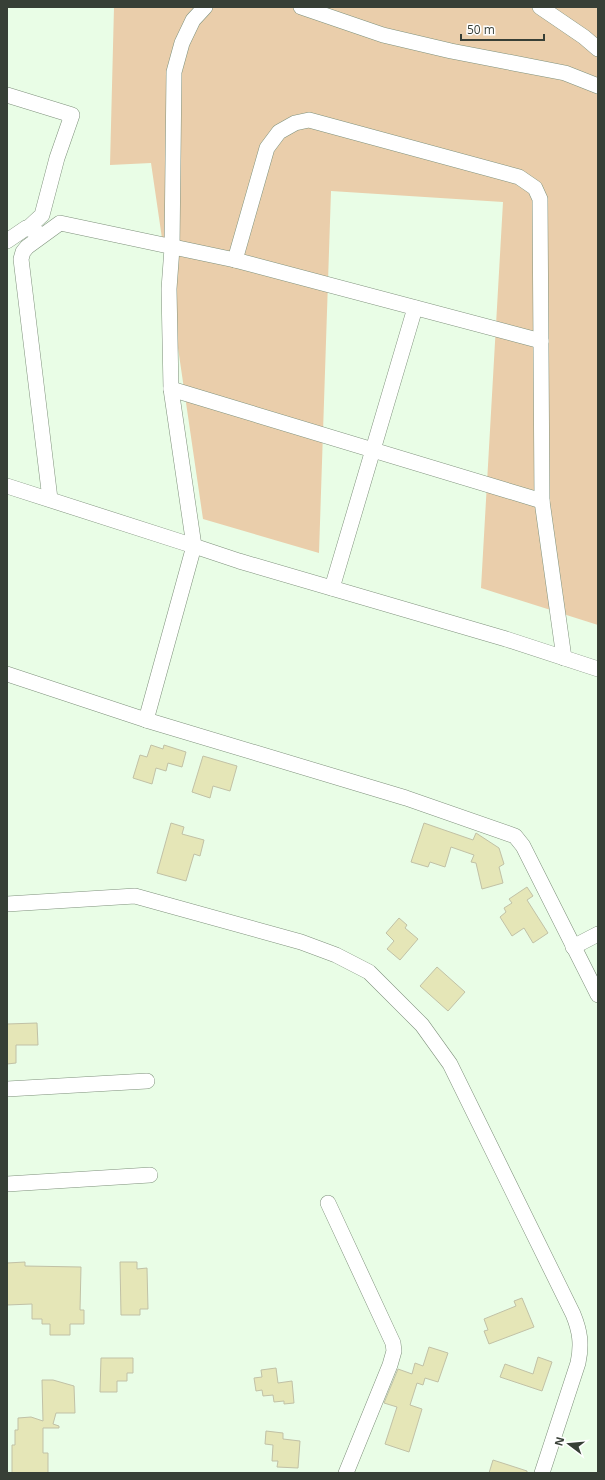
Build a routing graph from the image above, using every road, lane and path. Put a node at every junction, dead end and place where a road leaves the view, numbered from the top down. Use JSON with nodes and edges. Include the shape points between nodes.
{"nodes":[{"id":1,"x":205,"y":7,"type":"edge"},
{"id":2,"x":301,"y":7,"type":"edge"},
{"id":3,"x":540,"y":7,"type":"edge"},
{"id":4,"x":598,"y":49,"type":"edge"},
{"id":5,"x":598,"y":86,"type":"edge"},
{"id":6,"x":7,"y":95,"type":"edge"},
{"id":7,"x":28,"y":228,"type":"junction"},
{"id":8,"x":44,"y":235,"type":"junction"},
{"id":9,"x":7,"y":241,"type":"edge"},
{"id":10,"x":172,"y":248,"type":"junction"},
{"id":11,"x":235,"y":260,"type":"junction"},
{"id":12,"x":415,"y":308,"type":"junction"},
{"id":13,"x":541,"y":341,"type":"junction"},
{"id":14,"x":171,"y":389,"type":"junction"},
{"id":15,"x":373,"y":450,"type":"junction"},
{"id":16,"x":9,"y":486,"type":"edge"},
{"id":17,"x":50,"y":499,"type":"junction"},
{"id":18,"x":542,"y":501,"type":"junction"},
{"id":19,"x":194,"y":546,"type":"junction"},
{"id":20,"x":332,"y":588,"type":"junction"},
{"id":21,"x":564,"y":658,"type":"junction"},
{"id":22,"x":598,"y":669,"type":"edge"},
{"id":23,"x":7,"y":674,"type":"edge"},
{"id":24,"x":146,"y":720,"type":"junction"},
{"id":25,"x":7,"y":904,"type":"edge"},
{"id":26,"x":598,"y":934,"type":"edge"},
{"id":27,"x":573,"y":946,"type":"junction"},
{"id":28,"x":598,"y":995,"type":"edge"},
{"id":29,"x":147,"y":1081,"type":"dead end"},
{"id":30,"x":7,"y":1088,"type":"edge"},
{"id":31,"x":150,"y":1175,"type":"dead end"},
{"id":32,"x":7,"y":1184,"type":"edge"},
{"id":33,"x":328,"y":1203,"type":"dead end"},
{"id":34,"x":346,"y":1473,"type":"edge"},
{"id":35,"x":542,"y":1473,"type":"edge"}],
"edges":[{"from":1,"to":10,"type":"street","via":[[193,20],[182,43],[174,72]]},
{"from":2,"to":5,"type":"street","via":[[383,35],[565,74]]},
{"from":3,"to":4,"type":"street"},
{"from":6,"to":7,"type":"street","via":[[72,115],[57,158],[42,215]]},
{"from":7,"to":8,"type":"street"},
{"from":7,"to":9,"type":"street"},
{"from":8,"to":10,"type":"street","via":[[64,224]]},
{"from":8,"to":17,"type":"street","via":[[27,247],[21,259]]},
{"from":10,"to":11,"type":"street"},
{"from":10,"to":14,"type":"street","via":[[169,289]]},
{"from":11,"to":12,"type":"street"},
{"from":11,"to":13,"type":"street","via":[[267,148],[279,132],[295,123],[309,120],[519,177],[535,188],[540,199]]},
{"from":12,"to":13,"type":"street"},
{"from":12,"to":15,"type":"street"},
{"from":13,"to":18,"type":"street"},
{"from":14,"to":15,"type":"street"},
{"from":14,"to":19,"type":"street"},
{"from":15,"to":18,"type":"street"},
{"from":15,"to":20,"type":"street"},
{"from":16,"to":17,"type":"street"},
{"from":17,"to":19,"type":"street"},
{"from":18,"to":21,"type":"street"},
{"from":19,"to":20,"type":"street"},
{"from":19,"to":24,"type":"street"},
{"from":20,"to":21,"type":"street"},
{"from":21,"to":22,"type":"street"},
{"from":23,"to":24,"type":"street"},
{"from":24,"to":27,"type":"street","via":[[406,798],[515,836],[523,846]]},
{"from":25,"to":35,"type":"street","via":[[135,896],[184,908],[301,942],[353,962],[369,972],[410,1012],[435,1041],[450,1064],[579,1330],[581,1348],[578,1363]]},
{"from":26,"to":27,"type":"street"},
{"from":27,"to":28,"type":"street"},
{"from":29,"to":30,"type":"street"},
{"from":31,"to":32,"type":"street"},
{"from":33,"to":34,"type":"street","via":[[393,1343],[394,1351]]}]}
